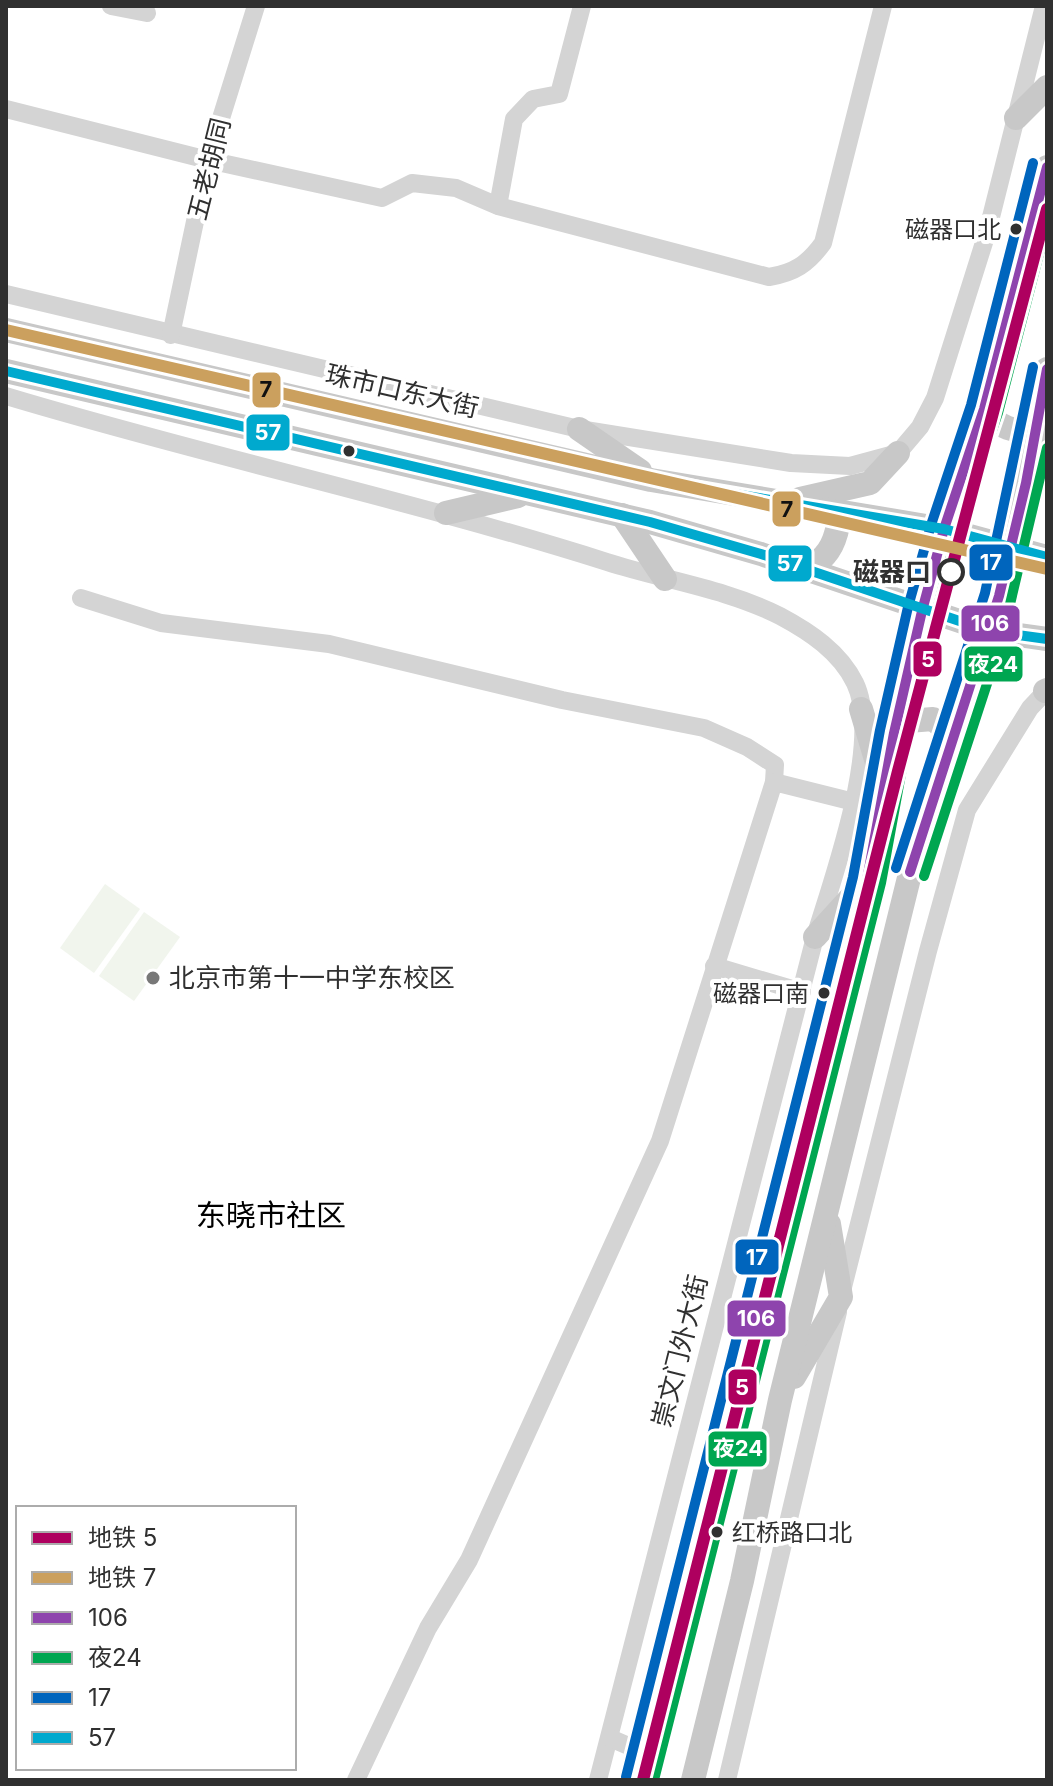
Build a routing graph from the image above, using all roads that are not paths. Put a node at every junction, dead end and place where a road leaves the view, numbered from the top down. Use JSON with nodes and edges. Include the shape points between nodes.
{"nodes":[{"id":1,"x":111,"y":6,"type":"edge"},
{"id":2,"x":256,"y":6,"type":"edge"},
{"id":3,"x":582,"y":6,"type":"edge"},
{"id":4,"x":883,"y":6,"type":"edge"},
{"id":5,"x":1044,"y":6,"type":"edge"},
{"id":6,"x":147,"y":13,"type":"dead end"},
{"id":7,"x":1047,"y":87,"type":"edge"},
{"id":8,"x":6,"y":109,"type":"edge"},
{"id":9,"x":1016,"y":118,"type":"junction"},
{"id":10,"x":208,"y":160,"type":"junction"},
{"id":11,"x":1047,"y":167,"type":"edge"},
{"id":12,"x":498,"y":206,"type":"junction"},
{"id":13,"x":6,"y":294,"type":"edge"},
{"id":14,"x":6,"y":330,"type":"edge"},
{"id":15,"x":171,"y":335,"type":"junction"},
{"id":16,"x":1047,"y":369,"type":"edge"},
{"id":17,"x":6,"y":371,"type":"edge"},
{"id":18,"x":6,"y":396,"type":"edge"},
{"id":19,"x":984,"y":409,"type":"junction"},
{"id":20,"x":1038,"y":428,"type":"junction"},
{"id":21,"x":579,"y":429,"type":"junction"},
{"id":22,"x":898,"y":453,"type":"junction"},
{"id":23,"x":651,"y":480,"type":"junction"},
{"id":24,"x":525,"y":494,"type":"junction"},
{"id":25,"x":786,"y":502,"type":"junction"},
{"id":26,"x":828,"y":509,"type":"junction"},
{"id":27,"x":446,"y":513,"type":"junction"},
{"id":28,"x":622,"y":515,"type":"junction"},
{"id":29,"x":944,"y":529,"type":"junction"},
{"id":30,"x":1011,"y":546,"type":"junction"},
{"id":31,"x":1047,"y":557,"type":"edge"},
{"id":32,"x":808,"y":570,"type":"junction"},
{"id":33,"x":665,"y":579,"type":"junction"},
{"id":34,"x":81,"y":598,"type":"dead end"},
{"id":35,"x":922,"y":611,"type":"junction"},
{"id":36,"x":989,"y":631,"type":"junction"},
{"id":37,"x":1047,"y":639,"type":"edge"},
{"id":38,"x":1046,"y":690,"type":"edge"},
{"id":39,"x":861,"y":709,"type":"junction"},
{"id":40,"x":894,"y":733,"type":"junction"},
{"id":41,"x":953,"y":747,"type":"junction"},
{"id":42,"x":774,"y":782,"type":"junction"},
{"id":43,"x":885,"y":787,"type":"junction"},
{"id":44,"x":854,"y":802,"type":"junction"},
{"id":45,"x":867,"y":880,"type":"junction"},
{"id":46,"x":815,"y":937,"type":"junction"},
{"id":47,"x":714,"y":966,"type":"junction"},
{"id":48,"x":802,"y":992,"type":"junction"},
{"id":49,"x":827,"y":1213,"type":"junction"},
{"id":50,"x":841,"y":1297,"type":"junction"},
{"id":51,"x":780,"y":1400,"type":"junction"},
{"id":52,"x":610,"y":1738,"type":"junction"},
{"id":53,"x":647,"y":1754,"type":"junction"},
{"id":54,"x":356,"y":1780,"type":"edge"},
{"id":55,"x":598,"y":1780,"type":"edge"},
{"id":56,"x":640,"y":1780,"type":"edge"},
{"id":57,"x":693,"y":1780,"type":"edge"},
{"id":58,"x":727,"y":1780,"type":"edge"}],
"edges":[{"from":1,"to":6,"type":"street"},
{"from":2,"to":10,"type":"street","name":"五老胡同"},
{"from":3,"to":12,"type":"street","via":[[559,94],[533,99],[514,119]]},
{"from":4,"to":12,"type":"street","via":[[823,243],[791,274],[769,277]]},
{"from":5,"to":9,"type":"street"},
{"from":7,"to":9,"type":"main road"},
{"from":8,"to":10,"type":"street"},
{"from":9,"to":22,"type":"street","via":[[987,233],[935,398]]},
{"from":10,"to":12,"type":"street","via":[[382,198],[412,183],[456,188]]},
{"from":10,"to":15,"type":"street","name":"五老胡同"},
{"from":11,"to":19,"type":"main road"},
{"from":13,"to":15,"type":"street","name":"珠市口东大街"},
{"from":14,"to":23,"type":"main road","name":"珠市口东大街"},
{"from":15,"to":21,"type":"street","name":"珠市口东大街"},
{"from":16,"to":20,"type":"main road"},
{"from":17,"to":24,"type":"main road"},
{"from":18,"to":27,"type":"street","via":[[129,433]]},
{"from":19,"to":20,"type":"main road","via":[[1011,431]]},
{"from":19,"to":29,"type":"main road"},
{"from":20,"to":30,"type":"main road"},
{"from":21,"to":22,"type":"street","name":"珠市口东大街","via":[[791,463],[850,466]]},
{"from":21,"to":23,"type":"main road"},
{"from":22,"to":25,"type":"main road","via":[[870,483]]},
{"from":23,"to":25,"type":"main road","name":"珠市口东大街"},
{"from":24,"to":27,"type":"main road"},
{"from":24,"to":28,"type":"main road"},
{"from":25,"to":26,"type":"main road","name":"珠市口东大街"},
{"from":26,"to":29,"type":"main road","name":"珠市口东大街"},
{"from":26,"to":32,"type":"main road","via":[[838,525],[835,542]]},
{"from":27,"to":33,"type":"street","name":"崇文门外大街"},
{"from":28,"to":32,"type":"main road"},
{"from":28,"to":33,"type":"main road"},
{"from":29,"to":30,"type":"main road","name":"珠市口东大街"},
{"from":29,"to":35,"type":"main road"},
{"from":30,"to":31,"type":"main road","name":"珠市口东大街"},
{"from":30,"to":36,"type":"main road"},
{"from":32,"to":35,"type":"main road"},
{"from":33,"to":39,"type":"street","name":"崇文门外大街","via":[[777,615],[819,639],[845,665],[857,686]]},
{"from":34,"to":42,"type":"street","via":[[161,623],[329,644],[704,728],[775,765]]},
{"from":35,"to":36,"type":"main road"},
{"from":35,"to":40,"type":"main road"},
{"from":36,"to":37,"type":"main road"},
{"from":36,"to":41,"type":"main road"},
{"from":38,"to":50,"type":"street","via":[[967,810]]},
{"from":39,"to":43,"type":"main road"},
{"from":39,"to":44,"type":"street","name":"崇文门外大街","via":[[862,757]]},
{"from":40,"to":41,"type":"main road","via":[[908,721],[933,719],[948,732]]},
{"from":40,"to":43,"type":"main road"},
{"from":41,"to":49,"type":"main road","via":[[926,809]]},
{"from":42,"to":44,"type":"street"},
{"from":42,"to":47,"type":"street"},
{"from":43,"to":45,"type":"main road"},
{"from":44,"to":46,"type":"street","name":"崇文门外大街"},
{"from":45,"to":46,"type":"main road"},
{"from":45,"to":53,"type":"main road"},
{"from":46,"to":48,"type":"street","name":"崇文门外大街"},
{"from":47,"to":48,"type":"street"},
{"from":47,"to":54,"type":"street","via":[[660,1141],[469,1560],[428,1628]]},
{"from":48,"to":52,"type":"street","name":"崇文门外大街"},
{"from":49,"to":50,"type":"main road"},
{"from":49,"to":51,"type":"main road"},
{"from":50,"to":51,"type":"main road"},
{"from":50,"to":58,"type":"street"},
{"from":51,"to":57,"type":"main road"},
{"from":52,"to":53,"type":"street"},
{"from":52,"to":55,"type":"street","name":"崇文门外大街"},
{"from":53,"to":56,"type":"main road"}]}
